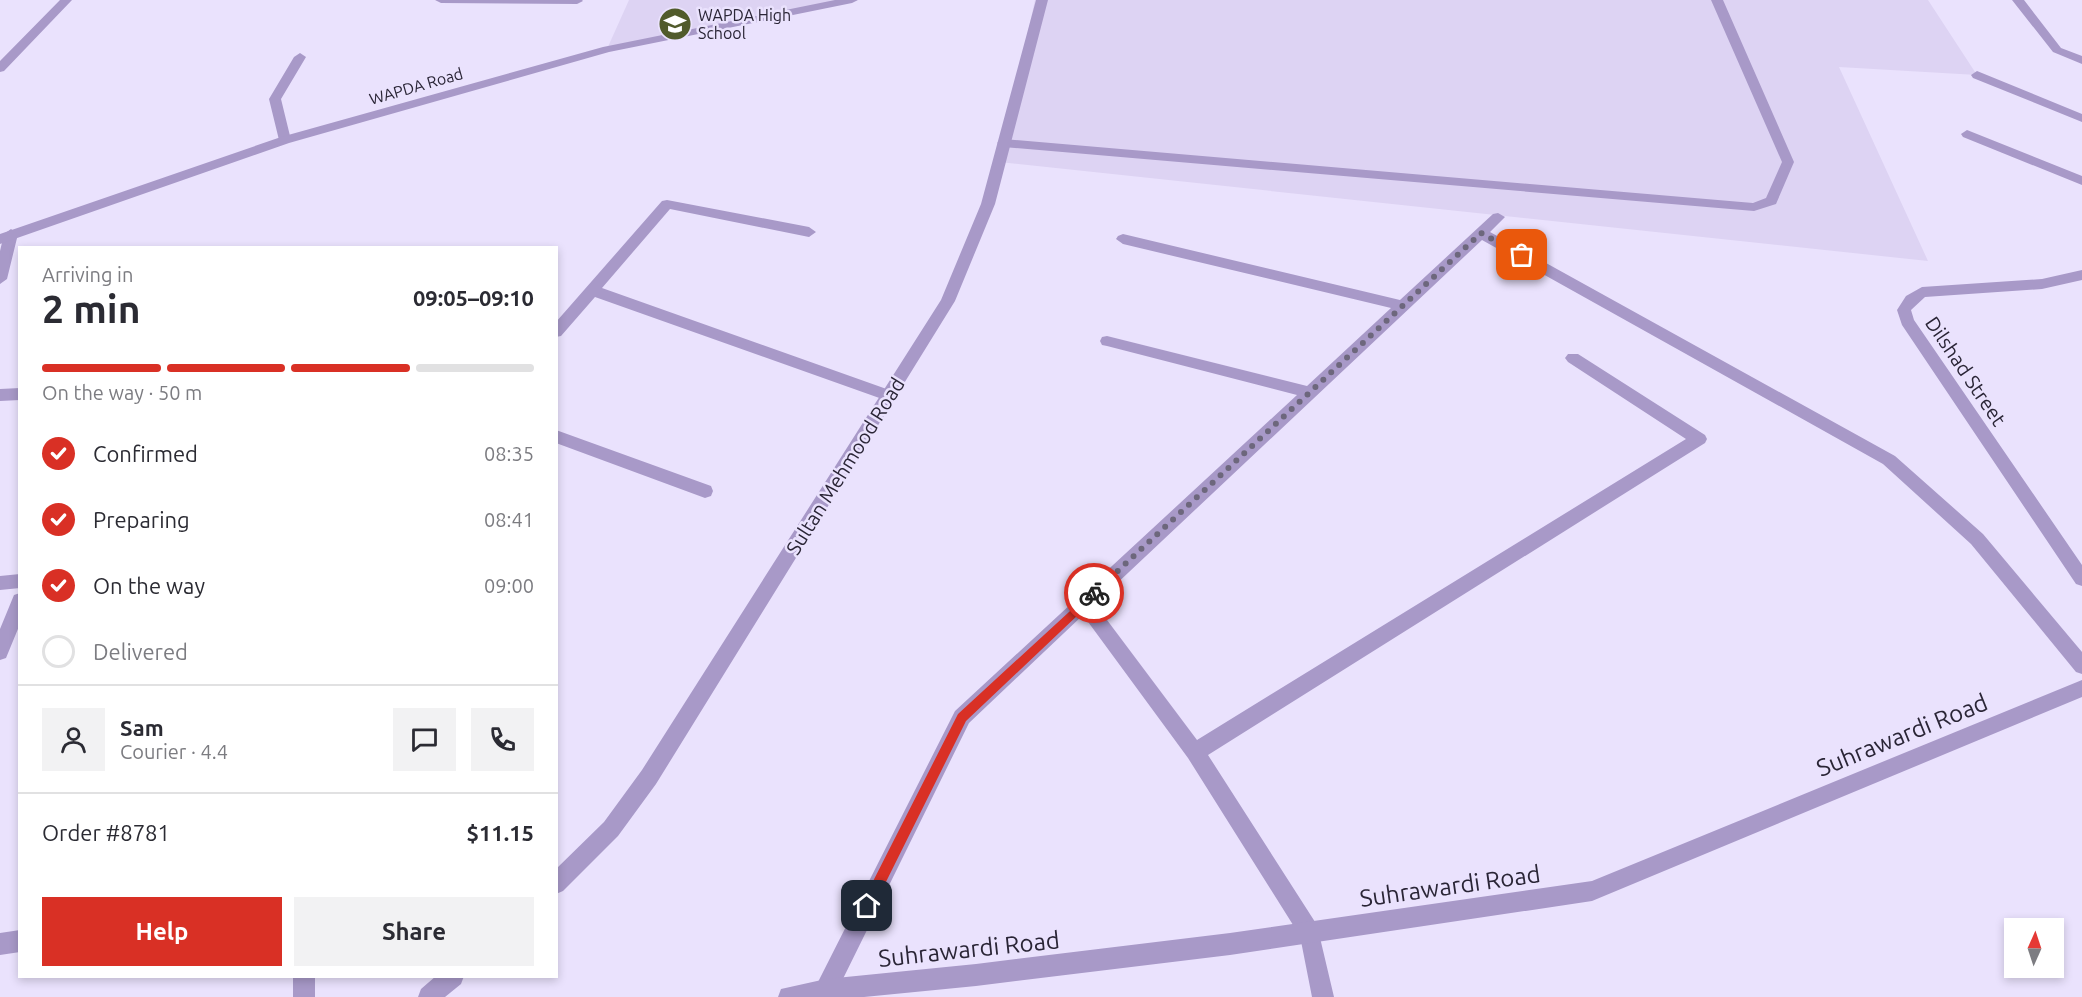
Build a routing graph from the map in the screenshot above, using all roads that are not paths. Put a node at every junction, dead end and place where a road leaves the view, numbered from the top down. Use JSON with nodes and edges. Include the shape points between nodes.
{"nodes":[{"id":1,"x":66,"y":0,"type":"edge"},
{"id":2,"x":441,"y":0,"type":"edge"},
{"id":3,"x":852,"y":0,"type":"edge"},
{"id":4,"x":1042,"y":0,"type":"edge"},
{"id":5,"x":1718,"y":0,"type":"edge"},
{"id":6,"x":2018,"y":0,"type":"edge"},
{"id":7,"x":577,"y":1,"type":"edge"},
{"id":8,"x":300,"y":57,"type":"dead end"},
{"id":9,"x":2082,"y":60,"type":"edge"},
{"id":10,"x":0,"y":68,"type":"edge"},
{"id":11,"x":1977,"y":75,"type":"dead end"},
{"id":12,"x":2082,"y":118,"type":"edge"},
{"id":13,"x":1967,"y":134,"type":"dead end"},
{"id":14,"x":285,"y":140,"type":"junction"},
{"id":15,"x":1003,"y":143,"type":"junction"},
{"id":16,"x":2082,"y":181,"type":"edge"},
{"id":17,"x":1498,"y":217,"type":"dead end"},
{"id":18,"x":809,"y":232,"type":"dead end"},
{"id":19,"x":1481,"y":233,"type":"junction"},
{"id":20,"x":6,"y":236,"type":"edge"},
{"id":21,"x":1123,"y":239,"type":"dead end"},
{"id":22,"x":2082,"y":275,"type":"edge"},
{"id":23,"x":0,"y":279,"type":"edge"},
{"id":24,"x":591,"y":290,"type":"junction"},
{"id":25,"x":1402,"y":306,"type":"junction"},
{"id":26,"x":558,"y":330,"type":"edge"},
{"id":27,"x":1107,"y":341,"type":"dead end"},
{"id":28,"x":1574,"y":358,"type":"dead end"},
{"id":29,"x":1310,"y":393,"type":"junction"},
{"id":30,"x":18,"y":394,"type":"edge"},
{"id":31,"x":0,"y":395,"type":"edge"},
{"id":32,"x":890,"y":396,"type":"junction"},
{"id":33,"x":558,"y":436,"type":"edge"},
{"id":34,"x":705,"y":491,"type":"dead end"},
{"id":35,"x":2082,"y":579,"type":"edge"},
{"id":36,"x":18,"y":581,"type":"edge"},
{"id":37,"x":0,"y":583,"type":"edge"},
{"id":38,"x":1084,"y":603,"type":"junction"},
{"id":39,"x":18,"y":605,"type":"edge"},
{"id":40,"x":0,"y":652,"type":"edge"},
{"id":41,"x":2082,"y":666,"type":"edge"},
{"id":42,"x":2082,"y":688,"type":"edge"},
{"id":43,"x":1195,"y":752,"type":"junction"},
{"id":44,"x":558,"y":882,"type":"edge"},
{"id":45,"x":1310,"y":932,"type":"junction"},
{"id":46,"x":18,"y":941,"type":"edge"},
{"id":47,"x":0,"y":944,"type":"edge"},
{"id":48,"x":304,"y":978,"type":"edge"},
{"id":49,"x":451,"y":978,"type":"edge"},
{"id":50,"x":826,"y":990,"type":"junction"},
{"id":51,"x":304,"y":997,"type":"edge"},
{"id":52,"x":429,"y":997,"type":"edge"},
{"id":53,"x":789,"y":997,"type":"edge"},
{"id":54,"x":1323,"y":997,"type":"edge"}],
"edges":[{"from":1,"to":10,"type":"street"},
{"from":2,"to":7,"type":"street"},
{"from":3,"to":14,"type":"street","name":"WAPDA Road","via":[[607,48]]},
{"from":4,"to":15,"type":"street","name":"Sultan Mehmood Road"},
{"from":5,"to":15,"type":"street","via":[[1788,162],[1771,201],[1754,207]]},
{"from":6,"to":9,"type":"street","via":[[2057,50]]},
{"from":8,"to":14,"type":"street","via":[[275,99]]},
{"from":11,"to":12,"type":"street"},
{"from":13,"to":16,"type":"street"},
{"from":14,"to":20,"type":"street","name":"WAPDA Road"},
{"from":15,"to":32,"type":"street","name":"Sultan Mehmood Road","via":[[988,204],[948,301]]},
{"from":17,"to":19,"type":"street"},
{"from":18,"to":24,"type":"street","via":[[666,204]]},
{"from":19,"to":25,"type":"street"},
{"from":19,"to":41,"type":"street","via":[[1889,460],[1977,539]]},
{"from":20,"to":23,"type":"street"},
{"from":21,"to":25,"type":"street"},
{"from":22,"to":35,"type":"street","name":"Dilshad Street","via":[[2042,284],[1922,292],[1904,310],[1907,321]]},
{"from":24,"to":26,"type":"street"},
{"from":24,"to":32,"type":"street"},
{"from":25,"to":29,"type":"street"},
{"from":27,"to":29,"type":"street"},
{"from":28,"to":43,"type":"street","via":[[1699,439]]},
{"from":29,"to":38,"type":"street"},
{"from":30,"to":31,"type":"street"},
{"from":32,"to":44,"type":"street","name":"Sultan Mehmood Road","via":[[649,777],[611,829]]},
{"from":33,"to":34,"type":"street"},
{"from":36,"to":37,"type":"street"},
{"from":38,"to":43,"type":"street"},
{"from":38,"to":50,"type":"street","via":[[962,717]]},
{"from":39,"to":40,"type":"street"},
{"from":42,"to":45,"type":"street","name":"Suhrawardi Road","via":[[1592,891]]},
{"from":43,"to":45,"type":"street"},
{"from":45,"to":50,"type":"street","name":"Suhrawardi Road"},
{"from":45,"to":54,"type":"street"},
{"from":46,"to":47,"type":"street"},
{"from":48,"to":51,"type":"street"},
{"from":49,"to":52,"type":"street"},
{"from":50,"to":53,"type":"street","name":"Suhrawardi Road"}]}
